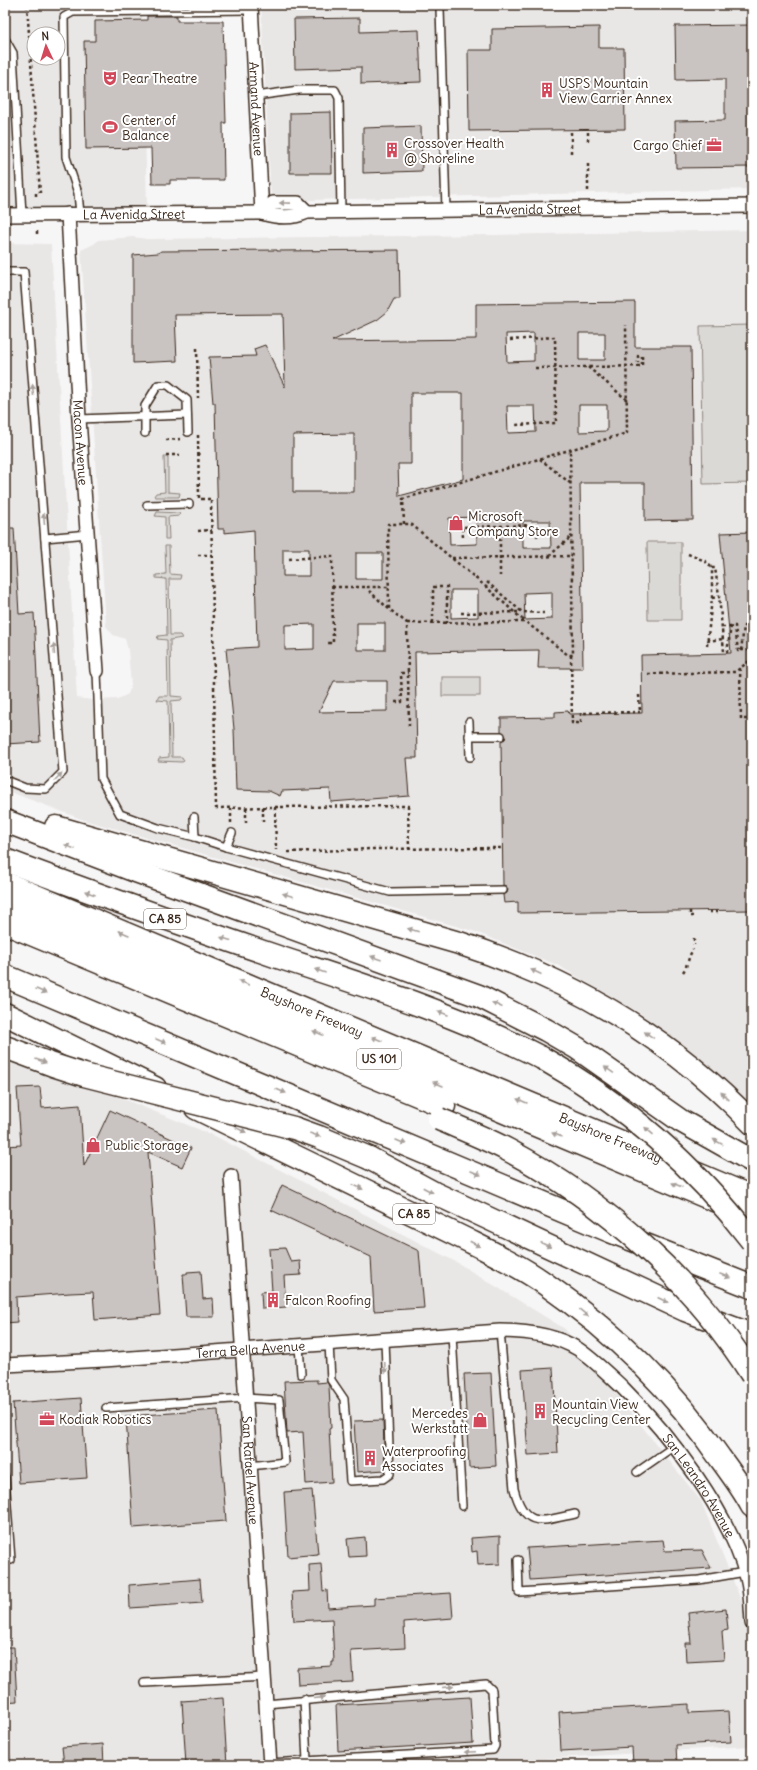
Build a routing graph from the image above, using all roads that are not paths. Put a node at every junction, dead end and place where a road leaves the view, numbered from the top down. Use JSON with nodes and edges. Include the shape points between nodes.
{"nodes":[{"id":1,"x":251,"y":8,"type":"edge"},
{"id":2,"x":440,"y":8,"type":"dead end"},
{"id":3,"x":5,"y":39,"type":"edge"},
{"id":4,"x":256,"y":96,"type":"junction"},
{"id":5,"x":752,"y":206,"type":"edge"},
{"id":6,"x":341,"y":211,"type":"junction"},
{"id":7,"x":446,"y":211,"type":"junction"},
{"id":8,"x":262,"y":213,"type":"junction"},
{"id":9,"x":74,"y":214,"type":"junction"},
{"id":10,"x":5,"y":215,"type":"edge"},
{"id":11,"x":22,"y":215,"type":"junction"},
{"id":12,"x":5,"y":272,"type":"edge"},
{"id":13,"x":187,"y":415,"type":"junction"},
{"id":14,"x":145,"y":416,"type":"junction"},
{"id":15,"x":79,"y":419,"type":"junction"},
{"id":16,"x":188,"y":432,"type":"dead end"},
{"id":17,"x":145,"y":433,"type":"dead end"},
{"id":18,"x":189,"y":504,"type":"dead end"},
{"id":19,"x":147,"y":505,"type":"dead end"},
{"id":20,"x":88,"y":534,"type":"junction"},
{"id":21,"x":45,"y":538,"type":"junction"},
{"id":22,"x":97,"y":671,"type":"joint"},
{"id":23,"x":469,"y":722,"type":"dead end"},
{"id":24,"x":469,"y":736,"type":"junction"},
{"id":25,"x":501,"y":736,"type":"dead end"},
{"id":26,"x":470,"y":757,"type":"dead end"},
{"id":27,"x":5,"y":780,"type":"edge"},
{"id":28,"x":5,"y":812,"type":"edge"},
{"id":29,"x":194,"y":817,"type":"dead end"},
{"id":30,"x":5,"y":821,"type":"edge"},
{"id":31,"x":232,"y":833,"type":"dead end"},
{"id":32,"x":195,"y":837,"type":"junction"},
{"id":33,"x":226,"y":847,"type":"junction"},
{"id":34,"x":5,"y":860,"type":"edge"},
{"id":35,"x":5,"y":882,"type":"edge"},
{"id":36,"x":503,"y":890,"type":"dead end"},
{"id":37,"x":5,"y":902,"type":"edge"},
{"id":38,"x":5,"y":923,"type":"edge"},
{"id":39,"x":5,"y":938,"type":"edge"},
{"id":40,"x":5,"y":976,"type":"edge"},
{"id":41,"x":5,"y":1014,"type":"edge"},
{"id":42,"x":5,"y":1021,"type":"edge"},
{"id":43,"x":5,"y":1046,"type":"edge"},
{"id":44,"x":129,"y":1075,"type":"junction"},
{"id":45,"x":441,"y":1113,"type":"junction"},
{"id":46,"x":752,"y":1123,"type":"edge"},
{"id":47,"x":752,"y":1161,"type":"edge"},
{"id":48,"x":231,"y":1176,"type":"dead end"},
{"id":49,"x":752,"y":1197,"type":"edge"},
{"id":50,"x":752,"y":1216,"type":"edge"},
{"id":51,"x":752,"y":1241,"type":"edge"},
{"id":52,"x":752,"y":1287,"type":"edge"},
{"id":53,"x":498,"y":1332,"type":"junction"},
{"id":54,"x":452,"y":1335,"type":"junction"},
{"id":55,"x":752,"y":1335,"type":"edge"},
{"id":56,"x":385,"y":1340,"type":"junction"},
{"id":57,"x":329,"y":1344,"type":"junction"},
{"id":58,"x":299,"y":1346,"type":"junction"},
{"id":59,"x":242,"y":1350,"type":"junction"},
{"id":60,"x":752,"y":1350,"type":"edge"},
{"id":61,"x":5,"y":1365,"type":"edge"},
{"id":62,"x":301,"y":1374,"type":"dead end"},
{"id":63,"x":752,"y":1375,"type":"edge"},
{"id":64,"x":246,"y":1398,"type":"junction"},
{"id":65,"x":106,"y":1408,"type":"dead end"},
{"id":66,"x":674,"y":1447,"type":"junction"},
{"id":67,"x":250,"y":1466,"type":"junction"},
{"id":68,"x":637,"y":1472,"type":"dead end"},
{"id":69,"x":5,"y":1477,"type":"edge"},
{"id":70,"x":462,"y":1506,"type":"dead end"},
{"id":71,"x":752,"y":1506,"type":"edge"},
{"id":72,"x":575,"y":1514,"type":"dead end"},
{"id":73,"x":11,"y":1560,"type":"dead end"},
{"id":74,"x":518,"y":1560,"type":"dead end"},
{"id":75,"x":745,"y":1572,"type":"junction"},
{"id":76,"x":752,"y":1623,"type":"edge"},
{"id":77,"x":264,"y":1677,"type":"junction"},
{"id":78,"x":144,"y":1683,"type":"dead end"},
{"id":79,"x":304,"y":1699,"type":"junction"},
{"id":80,"x":266,"y":1704,"type":"junction"},
{"id":81,"x":5,"y":1754,"type":"edge"},
{"id":82,"x":307,"y":1761,"type":"junction"},
{"id":83,"x":270,"y":1764,"type":"edge"},
{"id":84,"x":6,"y":1765,"type":"edge"}],
"edges":[{"from":1,"to":4,"type":"street","name":"Armand Avenue"},
{"from":1,"to":9,"type":"lane","via":[[73,12],[64,17],[66,157],[78,193]]},
{"from":2,"to":7,"type":"lane"},
{"from":3,"to":11,"type":"lane","via":[[13,53]]},
{"from":4,"to":6,"type":"lane","via":[[299,90],[335,90],[339,98]]},
{"from":4,"to":8,"type":"street","name":"Armand Avenue"},
{"from":5,"to":7,"type":"street","name":"La Avenida Street"},
{"from":6,"to":7,"type":"street","name":"La Avenida Street"},
{"from":6,"to":8,"type":"street","name":"La Avenida Street","via":[[307,212],[297,217]]},
{"from":8,"to":9,"type":"street","name":"La Avenida Street"},
{"from":9,"to":11,"type":"street","name":"La Avenida Street"},
{"from":9,"to":15,"type":"street","name":"Macon Avenue"},
{"from":10,"to":11,"type":"street","name":"La Avenida Street"},
{"from":21,"to":12,"type":"lane","one_way":true,"via":[[24,272]]},
{"from":13,"to":14,"type":"lane"},
{"from":13,"to":14,"type":"lane","via":[[187,400],[168,385],[158,385],[145,406]]},
{"from":13,"to":16,"type":"lane"},
{"from":14,"to":15,"type":"lane"},
{"from":14,"to":17,"type":"lane"},
{"from":15,"to":20,"type":"street","name":"Macon Avenue"},
{"from":18,"to":19,"type":"lane"},
{"from":20,"to":21,"type":"lane"},
{"from":20,"to":22,"type":"street","name":"Macon Avenue"},
{"from":27,"to":21,"type":"lane","one_way":true,"via":[[24,788],[46,789],[63,772]]},
{"from":22,"to":32,"type":"lane","via":[[102,779],[120,814],[158,828]]},
{"from":23,"to":24,"type":"lane"},
{"from":24,"to":25,"type":"lane"},
{"from":24,"to":26,"type":"lane"},
{"from":46,"to":28,"type":"highway","one_way":true,"via":[[681,1058],[636,1026],[562,983],[495,955]]},
{"from":29,"to":32,"type":"lane"},
{"from":47,"to":30,"type":"highway","one_way":true,"via":[[681,1121],[565,1041],[479,996]]},
{"from":31,"to":33,"type":"lane"},
{"from":32,"to":33,"type":"lane"},
{"from":33,"to":36,"type":"lane","via":[[390,892]]},
{"from":51,"to":34,"type":"highway","number":"CA 85","one_way":true,"bridge":true,"via":[[704,1184],[655,1136],[591,1087],[542,1058],[498,1036],[444,1014],[148,914]]},
{"from":49,"to":35,"type":"highway","name":"Bayshore Freeway","number":"US 101","one_way":true},
{"from":50,"to":37,"type":"highway","number":"US 101","one_way":true},
{"from":38,"to":45,"type":"highway"},
{"from":39,"to":45,"type":"highway"},
{"from":40,"to":52,"type":"highway","one_way":true,"via":[[610,1231]]},
{"from":41,"to":44,"type":"highway","number":"CA 85"},
{"from":42,"to":44,"type":"highway"},
{"from":43,"to":55,"type":"highway","one_way":true,"bridge":true,"via":[[84,1075],[294,1128],[332,1142],[369,1158],[434,1193],[678,1307]]},
{"from":44,"to":71,"type":"highway","number":"CA 85","one_way":true,"via":[[467,1240],[543,1282],[607,1331],[657,1379],[702,1432]]},
{"from":45,"to":60,"type":"highway","via":[[488,1125],[546,1156],[632,1217],[704,1286]]},
{"from":45,"to":63,"type":"highway","bridge":true,"via":[[538,1167],[623,1228],[692,1295]]},
{"from":48,"to":59,"type":"street","name":"San Rafael Avenue"},
{"from":53,"to":54,"type":"street","name":"Terra Bella Avenue"},
{"from":53,"to":66,"type":"street","name":"San Leandro Avenue","via":[[546,1336],[578,1349],[630,1396]]},
{"from":53,"to":72,"type":"lane","via":[[514,1489],[518,1502],[524,1513],[532,1519],[543,1521]]},
{"from":54,"to":56,"type":"street","name":"Terra Bella Avenue"},
{"from":54,"to":70,"type":"lane"},
{"from":56,"to":57,"type":"street","name":"Terra Bella Avenue"},
{"from":56,"to":57,"type":"lane","one_way":true,"via":[[390,1474],[383,1479],[350,1481],[344,1399],[331,1380]]},
{"from":57,"to":58,"type":"street","name":"Terra Bella Avenue"},
{"from":58,"to":59,"type":"street","name":"Terra Bella Avenue"},
{"from":58,"to":62,"type":"lane"},
{"from":59,"to":61,"type":"street","name":"Terra Bella Avenue"},
{"from":59,"to":64,"type":"street","name":"San Rafael Avenue"},
{"from":64,"to":65,"type":"lane"},
{"from":64,"to":67,"type":"street","name":"San Rafael Avenue"},
{"from":64,"to":67,"type":"lane","via":[[279,1400],[285,1462]]},
{"from":66,"to":68,"type":"lane"},
{"from":66,"to":75,"type":"street","name":"San Leandro Avenue","via":[[722,1520]]},
{"from":67,"to":77,"type":"street","name":"San Rafael Avenue"},
{"from":69,"to":73,"type":"lane"},
{"from":74,"to":75,"type":"lane","via":[[519,1592],[699,1580]]},
{"from":75,"to":76,"type":"street","name":"San Leandro Avenue","via":[[750,1593]]},
{"from":77,"to":78,"type":"lane"},
{"from":77,"to":80,"type":"street","name":"San Rafael Avenue"},
{"from":79,"to":80,"type":"lane"},
{"from":79,"to":82,"type":"lane"},
{"from":79,"to":82,"type":"lane","one_way":true,"via":[[486,1684],[492,1690],[495,1746],[492,1750]]},
{"from":80,"to":83,"type":"street","name":"San Rafael Avenue"},
{"from":81,"to":84,"type":"lane"},
{"from":82,"to":83,"type":"lane"}]}
